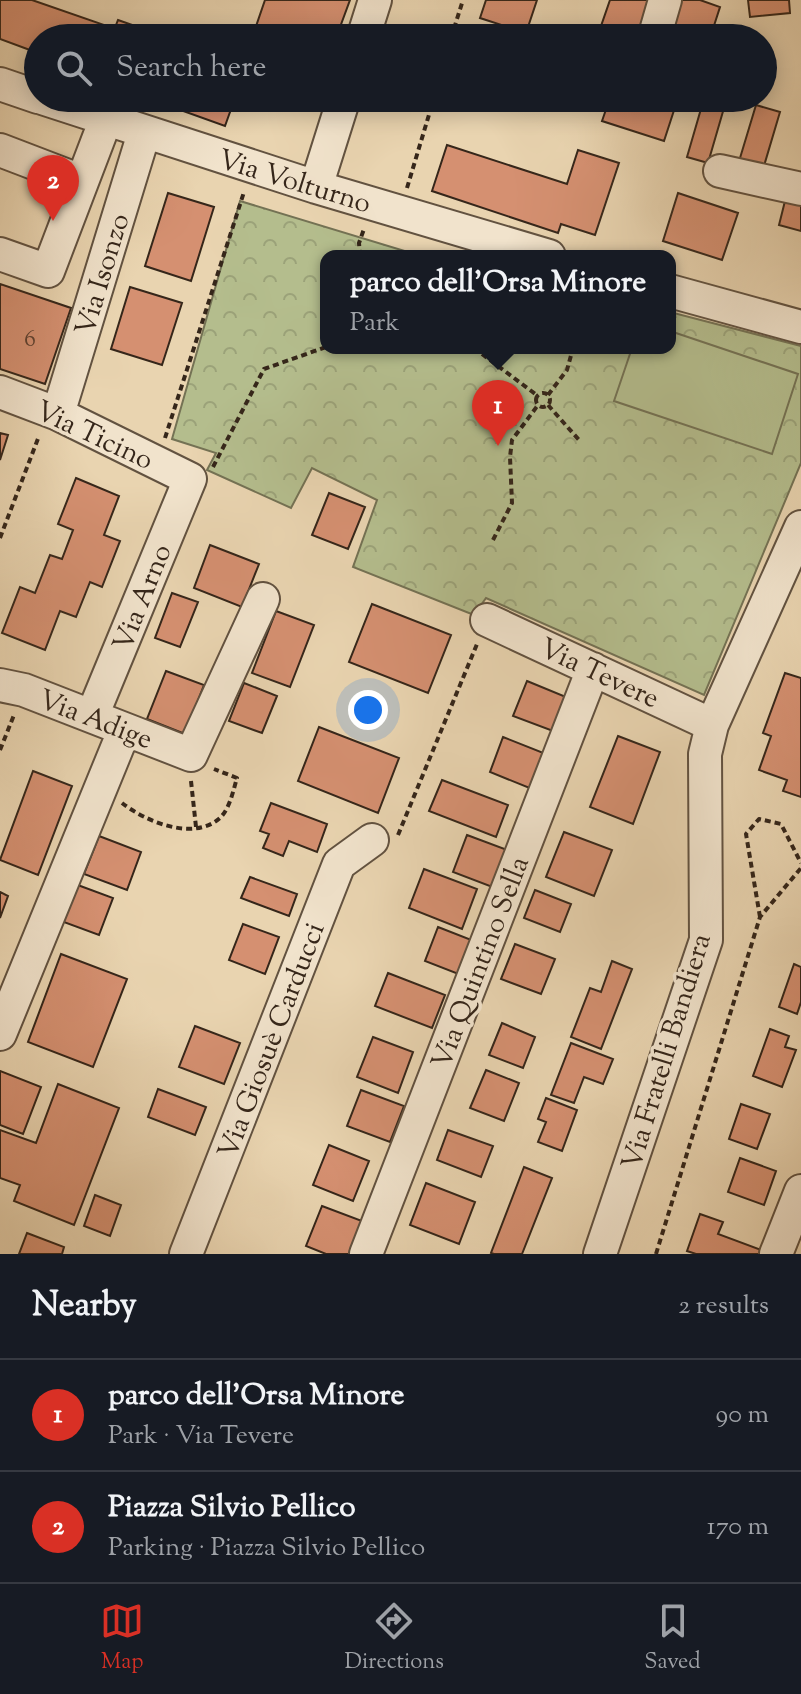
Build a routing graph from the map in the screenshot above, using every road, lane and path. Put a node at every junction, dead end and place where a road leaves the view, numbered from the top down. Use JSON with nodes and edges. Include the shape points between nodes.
{"nodes":[{"id":1,"x":375,"y":0,"type":"edge"},
{"id":2,"x":463,"y":0,"type":"edge"},
{"id":3,"x":665,"y":0,"type":"edge"},
{"id":4,"x":367,"y":24,"type":"edge"},
{"id":5,"x":455,"y":24,"type":"edge"},
{"id":6,"x":658,"y":24,"type":"edge"},
{"id":7,"x":0,"y":84,"type":"edge"},
{"id":8,"x":24,"y":92,"type":"edge"},
{"id":9,"x":85,"y":112,"type":"edge"},
{"id":10,"x":340,"y":112,"type":"edge"},
{"id":11,"x":430,"y":112,"type":"edge"},
{"id":12,"x":106,"y":119,"type":"junction"},
{"id":13,"x":144,"y":133,"type":"junction"},
{"id":14,"x":0,"y":150,"type":"edge"},
{"id":15,"x":720,"y":171,"type":"dead end"},
{"id":16,"x":81,"y":181,"type":"junction"},
{"id":17,"x":316,"y":187,"type":"junction"},
{"id":18,"x":801,"y":189,"type":"edge"},
{"id":19,"x":244,"y":192,"type":"dead end"},
{"id":20,"x":404,"y":198,"type":"dead end"},
{"id":21,"x":364,"y":229,"type":"dead end"},
{"id":22,"x":360,"y":250,"type":"edge"},
{"id":23,"x":529,"y":250,"type":"edge"},
{"id":24,"x":0,"y":254,"type":"edge"},
{"id":25,"x":676,"y":293,"type":"edge"},
{"id":26,"x":801,"y":327,"type":"edge"},
{"id":27,"x":320,"y":349,"type":"edge"},
{"id":28,"x":482,"y":354,"type":"edge"},
{"id":29,"x":571,"y":354,"type":"edge"},
{"id":30,"x":0,"y":392,"type":"edge"},
{"id":31,"x":548,"y":395,"type":"junction"},
{"id":32,"x":538,"y":396,"type":"junction"},
{"id":33,"x":538,"y":405,"type":"junction"},
{"id":34,"x":548,"y":405,"type":"junction"},
{"id":35,"x":53,"y":412,"type":"junction"},
{"id":36,"x":579,"y":440,"type":"dead end"},
{"id":37,"x":157,"y":463,"type":"junction"},
{"id":38,"x":190,"y":479,"type":"junction"},
{"id":39,"x":801,"y":527,"type":"edge"},
{"id":40,"x":0,"y":538,"type":"edge"},
{"id":41,"x":493,"y":540,"type":"dead end"},
{"id":42,"x":263,"y":599,"type":"dead end"},
{"id":43,"x":487,"y":620,"type":"joint"},
{"id":44,"x":593,"y":669,"type":"junction"},
{"id":45,"x":12,"y":688,"type":"edge"},
{"id":46,"x":92,"y":716,"type":"junction"},
{"id":47,"x":712,"y":725,"type":"junction"},
{"id":48,"x":124,"y":731,"type":"junction"},
{"id":49,"x":0,"y":750,"type":"edge"},
{"id":50,"x":191,"y":758,"type":"junction"},
{"id":51,"x":101,"y":786,"type":"junction"},
{"id":52,"x":196,"y":827,"type":"junction"},
{"id":53,"x":372,"y":840,"type":"joint"},
{"id":54,"x":801,"y":866,"type":"edge"},
{"id":55,"x":760,"y":917,"type":"junction"},
{"id":56,"x":0,"y":1034,"type":"edge"},
{"id":57,"x":801,"y":1191,"type":"edge"},
{"id":58,"x":186,"y":1254,"type":"edge"},
{"id":59,"x":366,"y":1254,"type":"edge"},
{"id":60,"x":600,"y":1254,"type":"edge"},
{"id":61,"x":656,"y":1254,"type":"edge"},
{"id":62,"x":776,"y":1254,"type":"edge"}],
"edges":[{"from":1,"to":4,"type":"street"},
{"from":2,"to":5,"type":"path"},
{"from":3,"to":6,"type":"street"},
{"from":7,"to":8,"type":"street","name":"Via Volturno"},
{"from":9,"to":12,"type":"street","name":"Via Volturno"},
{"from":10,"to":17,"type":"street"},
{"from":11,"to":20,"type":"path"},
{"from":12,"to":13,"type":"street","name":"Via Volturno"},
{"from":12,"to":16,"type":"street"},
{"from":13,"to":17,"type":"street","name":"Via Volturno"},
{"from":13,"to":35,"type":"street","name":"Via Isonzo"},
{"from":14,"to":16,"type":"street"},
{"from":15,"to":18,"type":"street"},
{"from":16,"to":24,"type":"street","via":[[48,271]]},
{"from":17,"to":23,"type":"street","name":"Via Volturno"},
{"from":19,"to":37,"type":"path"},
{"from":21,"to":22,"type":"path"},
{"from":25,"to":26,"type":"street"},
{"from":27,"to":38,"type":"path","via":[[264,369],[215,466]]},
{"from":28,"to":32,"type":"path"},
{"from":29,"to":31,"type":"path","via":[[567,370]]},
{"from":30,"to":35,"type":"street","name":"Via Ticino"},
{"from":31,"to":32,"type":"path"},
{"from":31,"to":34,"type":"path"},
{"from":32,"to":33,"type":"path"},
{"from":33,"to":34,"type":"path"},
{"from":33,"to":41,"type":"path","via":[[512,440],[512,503]]},
{"from":34,"to":36,"type":"path"},
{"from":35,"to":37,"type":"street","name":"Via Ticino"},
{"from":35,"to":40,"type":"path"},
{"from":37,"to":38,"type":"street","name":"Via Ticino"},
{"from":38,"to":46,"type":"street","name":"Via Arno"},
{"from":39,"to":47,"type":"street","name":"Via Fratelli Bandiera"},
{"from":42,"to":50,"type":"street"},
{"from":43,"to":44,"type":"street","name":"Via Tevere"},
{"from":43,"to":53,"type":"path","via":[[398,836]]},
{"from":44,"to":47,"type":"street","name":"Via Tevere"},
{"from":44,"to":59,"type":"street","name":"Via Quintino Sella"},
{"from":45,"to":46,"type":"street","name":"Via Adige"},
{"from":45,"to":49,"type":"path"},
{"from":46,"to":48,"type":"street","name":"Via Adige"},
{"from":47,"to":60,"type":"street","name":"Via Fratelli Bandiera","via":[[705,754],[706,940]]},
{"from":48,"to":50,"type":"street","name":"Via Adige"},
{"from":48,"to":51,"type":"street"},
{"from":50,"to":52,"type":"path"},
{"from":50,"to":52,"type":"path","via":[[237,778],[219,819]]},
{"from":51,"to":52,"type":"path","via":[[153,821]]},
{"from":51,"to":56,"type":"street"},
{"from":53,"to":58,"type":"street","name":"Via Giosuè Carducci","via":[[339,864]]},
{"from":54,"to":55,"type":"path"},
{"from":54,"to":55,"type":"path","via":[[781,824],[759,819],[746,834]]},
{"from":55,"to":61,"type":"path"},
{"from":57,"to":62,"type":"street"}]}
